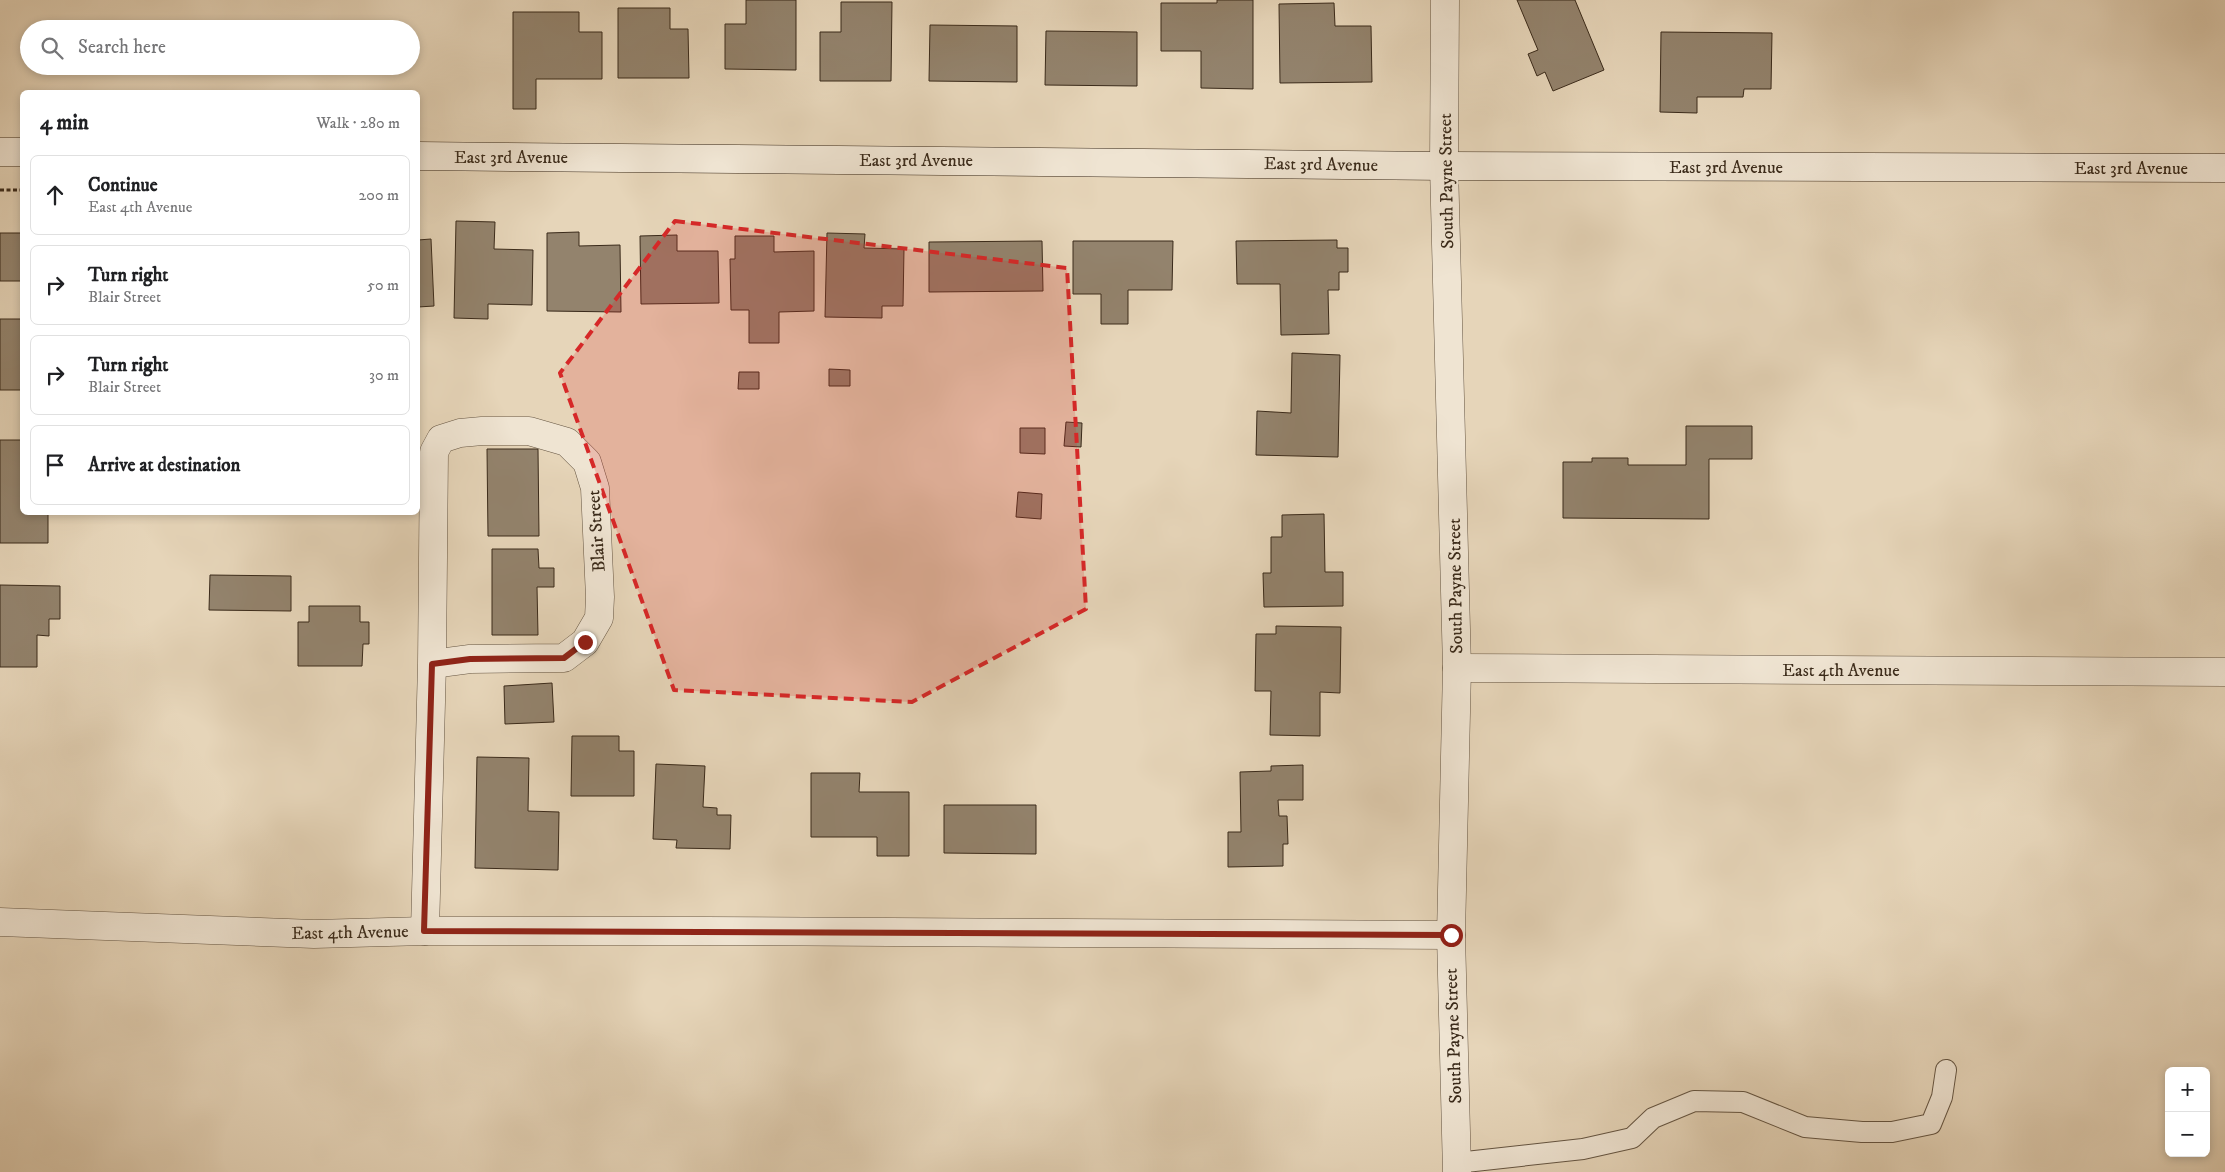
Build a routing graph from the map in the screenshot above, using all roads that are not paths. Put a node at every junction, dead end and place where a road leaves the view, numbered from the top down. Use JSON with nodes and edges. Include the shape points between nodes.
{"nodes":[{"id":1,"x":1445,"y":0,"type":"edge"},
{"id":2,"x":0,"y":152,"type":"edge"},
{"id":3,"x":20,"y":152,"type":"edge"},
{"id":4,"x":420,"y":156,"type":"edge"},
{"id":5,"x":1444,"y":166,"type":"junction"},
{"id":6,"x":2225,"y":168,"type":"edge"},
{"id":7,"x":432,"y":664,"type":"junction"},
{"id":8,"x":1457,"y":668,"type":"junction"},
{"id":9,"x":2225,"y":672,"type":"edge"},
{"id":10,"x":0,"y":922,"type":"edge"},
{"id":11,"x":424,"y":931,"type":"junction"},
{"id":12,"x":1451,"y":935,"type":"junction"},
{"id":13,"x":1946,"y":1070,"type":"dead end"},
{"id":14,"x":1457,"y":1168,"type":"edge"}],
"edges":[{"from":1,"to":5,"type":"street","name":"South Payne Street"},
{"from":2,"to":3,"type":"street"},
{"from":4,"to":5,"type":"street","name":"East 3rd Avenue"},
{"from":5,"to":6,"type":"street","name":"East 3rd Avenue"},
{"from":5,"to":8,"type":"street","name":"South Payne Street"},
{"from":7,"to":7,"type":"street","name":"Blair Street","via":[[434,452],[441,439],[460,433],[529,431],[567,442],[587,462],[595,488],[599,618],[585,642],[564,658],[470,659]]},
{"from":7,"to":11,"type":"street","name":"Blair Street"},
{"from":8,"to":9,"type":"street","name":"East 4th Avenue"},
{"from":8,"to":12,"type":"street","name":"South Payne Street"},
{"from":10,"to":11,"type":"street","name":"East 4th Avenue","via":[[314,934]]},
{"from":11,"to":12,"type":"street","name":"East 4th Avenue"},
{"from":12,"to":14,"type":"street","name":"South Payne Street"},
{"from":13,"to":14,"type":"lane","via":[[1942,1097],[1931,1124],[1892,1132],[1805,1127],[1743,1102],[1694,1101],[1653,1118],[1632,1138],[1583,1149]]}]}
